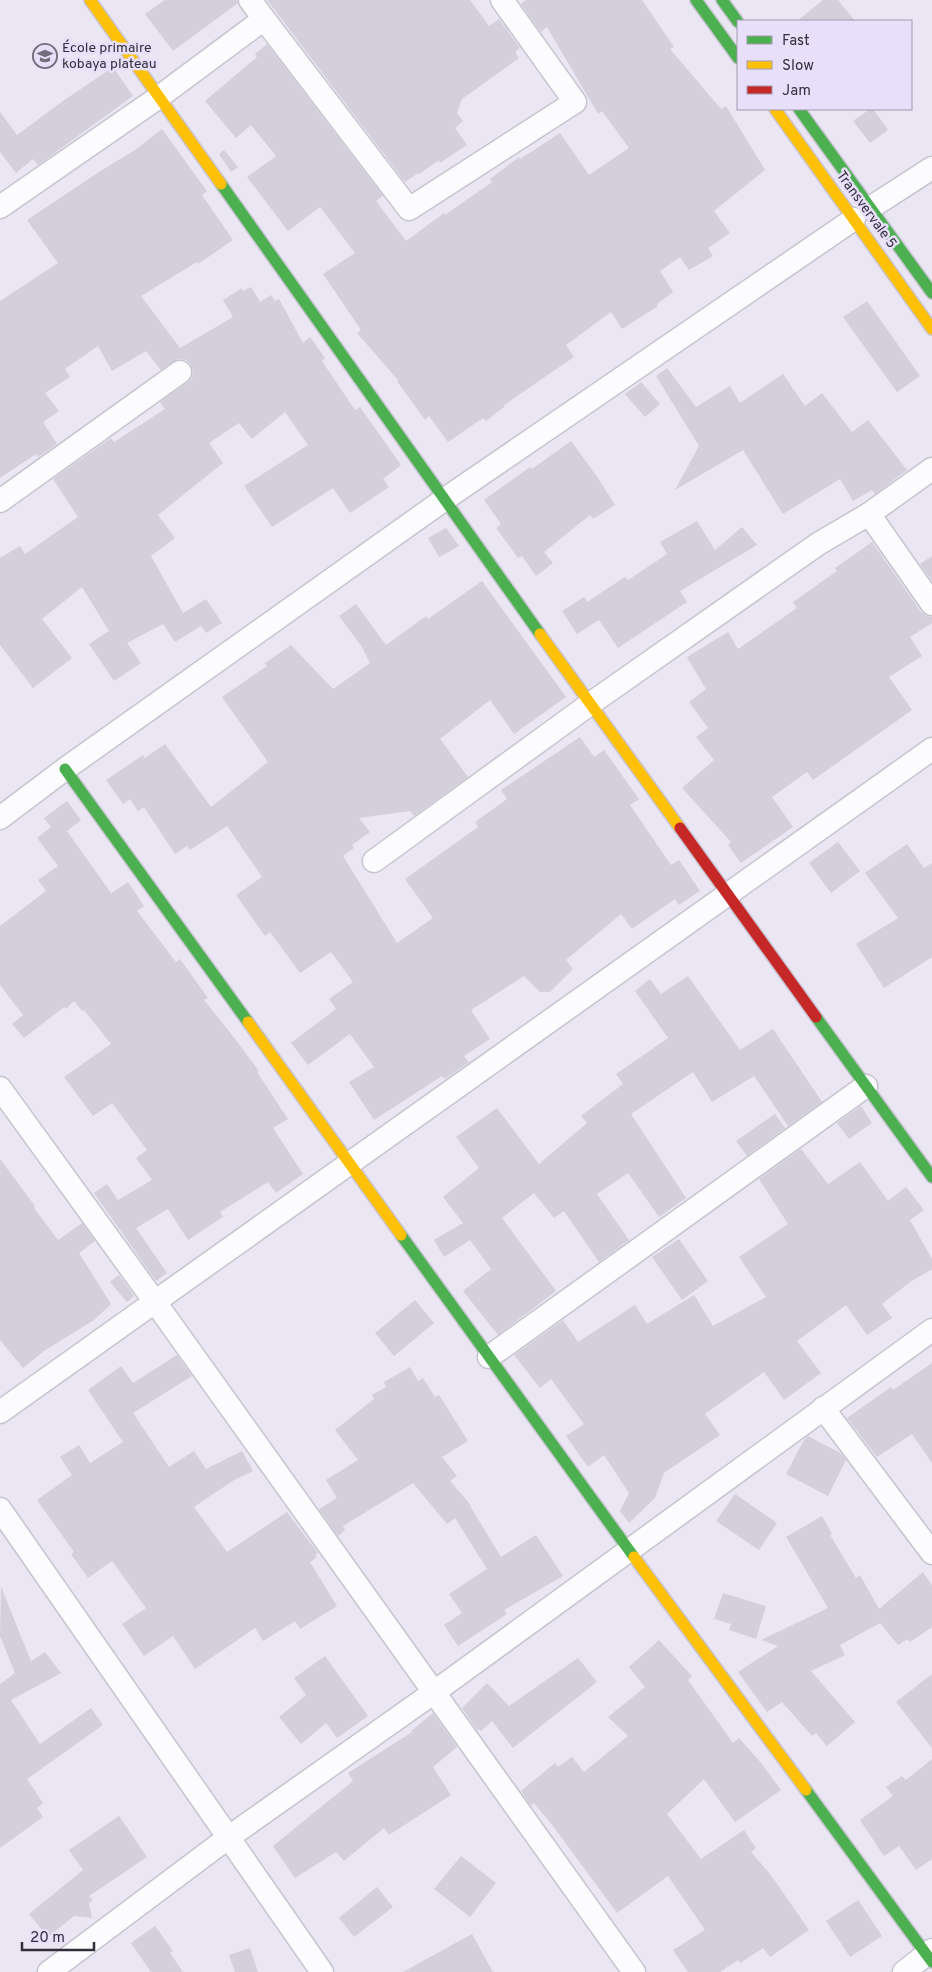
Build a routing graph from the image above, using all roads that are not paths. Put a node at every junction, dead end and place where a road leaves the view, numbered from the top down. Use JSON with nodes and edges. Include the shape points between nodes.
{"nodes":[{"id":1,"x":90,"y":0,"type":"edge"},
{"id":2,"x":250,"y":0,"type":"edge"},
{"id":3,"x":502,"y":0,"type":"edge"},
{"id":4,"x":696,"y":0,"type":"edge"},
{"id":5,"x":722,"y":0,"type":"edge"},
{"id":6,"x":264,"y":19,"type":"junction"},
{"id":7,"x":737,"y":21,"type":"edge"},
{"id":8,"x":737,"y":57,"type":"edge"},
{"id":9,"x":159,"y":97,"type":"junction"},
{"id":10,"x":776,"y":110,"type":"edge"},
{"id":11,"x":800,"y":110,"type":"edge"},
{"id":12,"x":932,"y":168,"type":"edge"},
{"id":13,"x":0,"y":207,"type":"edge"},
{"id":14,"x":862,"y":213,"type":"junction"},
{"id":15,"x":932,"y":293,"type":"edge"},
{"id":16,"x":932,"y":329,"type":"edge"},
{"id":17,"x":180,"y":372,"type":"dead end"},
{"id":18,"x":932,"y":470,"type":"edge"},
{"id":19,"x":445,"y":499,"type":"junction"},
{"id":20,"x":0,"y":501,"type":"edge"},
{"id":21,"x":869,"y":514,"type":"junction"},
{"id":22,"x":932,"y":604,"type":"edge"},
{"id":23,"x":590,"y":704,"type":"junction"},
{"id":24,"x":932,"y":749,"type":"edge"},
{"id":25,"x":65,"y":769,"type":"junction"},
{"id":26,"x":0,"y":818,"type":"edge"},
{"id":27,"x":374,"y":861,"type":"dead end"},
{"id":28,"x":728,"y":895,"type":"junction"},
{"id":29,"x":866,"y":1086,"type":"junction"},
{"id":30,"x":0,"y":1088,"type":"edge"},
{"id":31,"x":349,"y":1164,"type":"junction"},
{"id":32,"x":932,"y":1177,"type":"edge"},
{"id":33,"x":155,"y":1302,"type":"junction"},
{"id":34,"x":932,"y":1330,"type":"edge"},
{"id":35,"x":489,"y":1357,"type":"junction"},
{"id":36,"x":823,"y":1408,"type":"junction"},
{"id":37,"x":0,"y":1412,"type":"edge"},
{"id":38,"x":0,"y":1509,"type":"edge"},
{"id":39,"x":628,"y":1549,"type":"junction"},
{"id":40,"x":932,"y":1552,"type":"edge"},
{"id":41,"x":433,"y":1693,"type":"junction"},
{"id":42,"x":229,"y":1837,"type":"junction"},
{"id":43,"x":930,"y":1955,"type":"edge"},
{"id":44,"x":49,"y":1972,"type":"edge"},
{"id":45,"x":322,"y":1972,"type":"edge"},
{"id":46,"x":634,"y":1972,"type":"edge"},
{"id":47,"x":904,"y":1972,"type":"edge"}],
"edges":[{"from":1,"to":9,"type":"street"},
{"from":2,"to":6,"type":"street"},
{"from":3,"to":6,"type":"street","via":[[575,102],[409,209]]},
{"from":4,"to":8,"type":"street"},
{"from":5,"to":7,"type":"street"},
{"from":6,"to":9,"type":"street"},
{"from":9,"to":13,"type":"street"},
{"from":9,"to":19,"type":"street"},
{"from":10,"to":14,"type":"street","name":"Transvervale 5"},
{"from":11,"to":14,"type":"street","name":"Transvervale 5"},
{"from":12,"to":14,"type":"street"},
{"from":14,"to":15,"type":"street","name":"Transvervale 5"},
{"from":14,"to":16,"type":"street","name":"Transvervale 5"},
{"from":14,"to":19,"type":"street"},
{"from":17,"to":20,"type":"street"},
{"from":18,"to":21,"type":"street"},
{"from":19,"to":23,"type":"street"},
{"from":19,"to":25,"type":"street"},
{"from":21,"to":22,"type":"street"},
{"from":21,"to":23,"type":"street","via":[[810,550]]},
{"from":23,"to":27,"type":"street"},
{"from":23,"to":28,"type":"street"},
{"from":24,"to":28,"type":"street"},
{"from":25,"to":26,"type":"street"},
{"from":25,"to":31,"type":"street"},
{"from":28,"to":29,"type":"street"},
{"from":28,"to":31,"type":"street"},
{"from":29,"to":32,"type":"street"},
{"from":29,"to":35,"type":"street"},
{"from":30,"to":33,"type":"street"},
{"from":31,"to":33,"type":"street"},
{"from":31,"to":35,"type":"street"},
{"from":33,"to":37,"type":"street"},
{"from":33,"to":41,"type":"street"},
{"from":34,"to":36,"type":"street"},
{"from":35,"to":39,"type":"street"},
{"from":36,"to":39,"type":"street"},
{"from":36,"to":40,"type":"street"},
{"from":38,"to":42,"type":"street"},
{"from":39,"to":41,"type":"street"},
{"from":39,"to":43,"type":"street"},
{"from":41,"to":42,"type":"street"},
{"from":41,"to":46,"type":"street"},
{"from":42,"to":44,"type":"street"},
{"from":42,"to":45,"type":"street"},
{"from":43,"to":47,"type":"street"}]}
